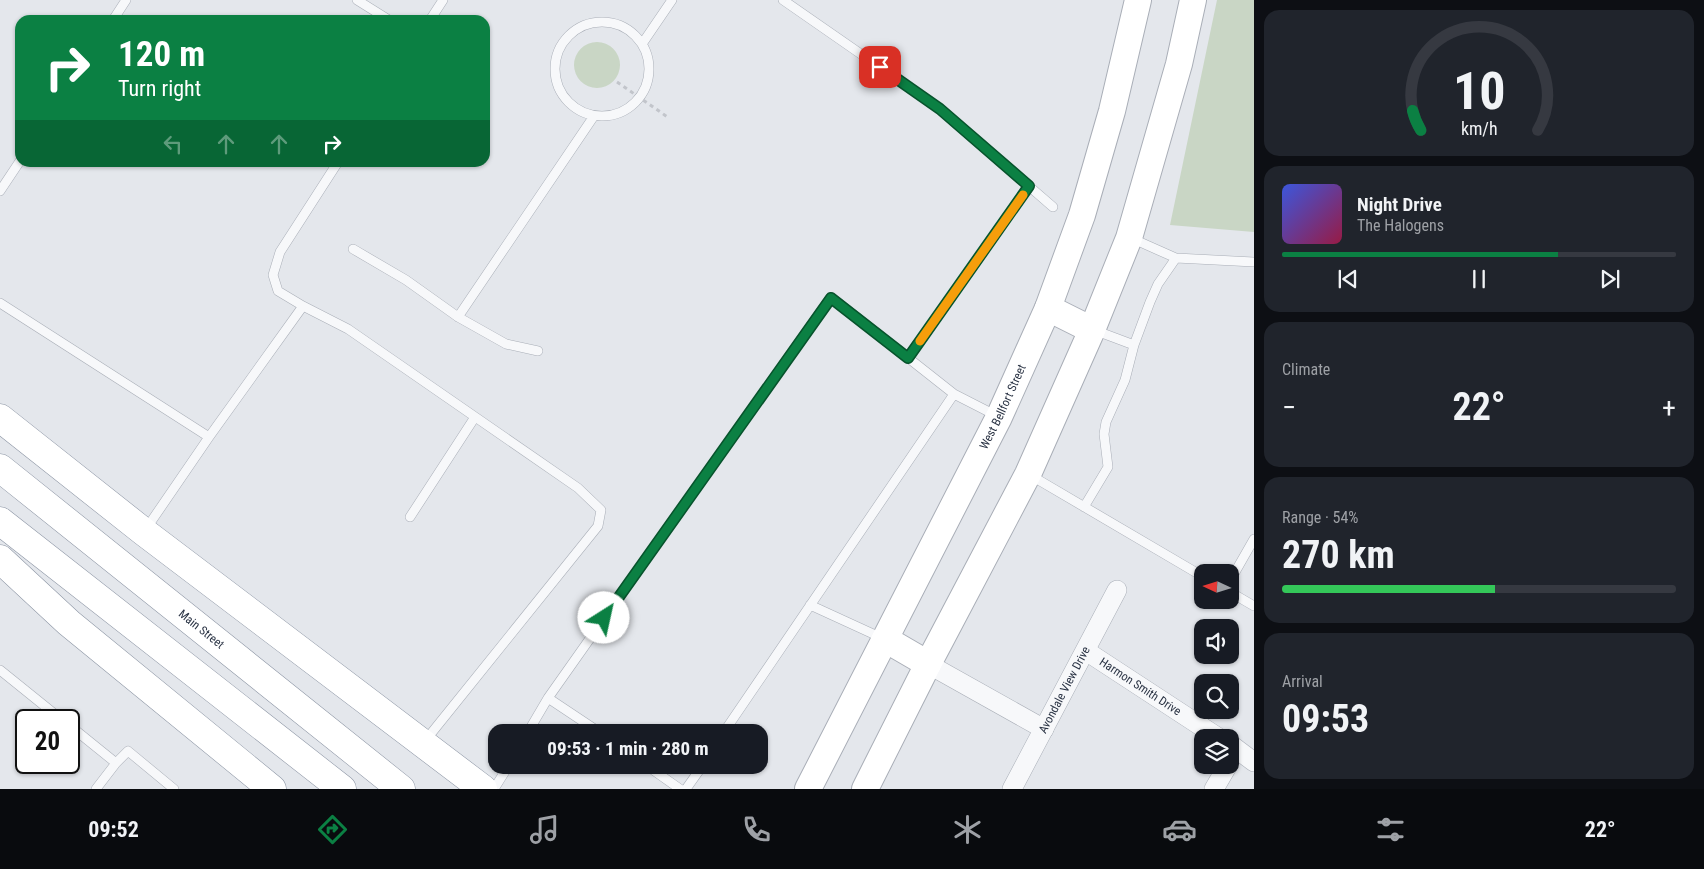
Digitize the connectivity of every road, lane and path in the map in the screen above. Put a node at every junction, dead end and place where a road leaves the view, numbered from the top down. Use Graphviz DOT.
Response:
graph roads {
  1 [pos="126,0"];
  2 [pos="357,0"];
  3 [pos="443,0"];
  4 [pos="672,0"];
  5 [pos="783,0"];
  6 [pos="1138,0"];
  7 [pos="1193,0"];
  8 [pos="116,15"];
  9 [pos="381,15"];
  10 [pos="433,15"];
  11 [pos="642,44"];
  12 [pos="616,82"];
  13 [pos="639,97"];
  14 [pos="594,116"];
  15 [pos="669,118"];
  16 [pos="16,167"];
  17 [pos="335,167"];
  18 [pos="1029,186"];
  19 [pos="0,191"];
  20 [pos="1053,207"];
  21 [pos="1129,238"];
  22 [pos="353,249"];
  23 [pos="1176,258"];
  24 [pos="1254,262"];
  25 [pos="0,303"];
  26 [pos="303,306"];
  27 [pos="1048,308"];
  28 [pos="458,317"];
  29 [pos="1092,330"];
  30 [pos="1134,345"];
  31 [pos="538,351"];
  32 [pos="908,358"];
  33 [pos="954,394"];
  34 [pos="475,417"];
  35 [pos="999,417"];
  36 [pos="0,418"];
  37 [pos="209,437"];
  38 [pos="0,468"];
  39 [pos="1028,474"];
  40 [pos="1084,507"];
  41 [pos="410,517"];
  42 [pos="0,521"];
  43 [pos="144,532"];
  44 [pos="1254,539"];
  45 [pos="0,559"];
  46 [pos="1239,565"];
  47 [pos="1194,571"];
  48 [pos="1117,590"];
  49 [pos="1239,597"];
  50 [pos="810,605"];
  51 [pos="1254,606"];
  52 [pos="885,639"];
  53 [pos="1086,651"];
  54 [pos="928,664"];
  55 [pos="0,670"];
  56 [pos="548,698"];
  57 [pos="48,709"];
  58 [pos="533,724"];
  59 [pos="587,724"];
  60 [pos="729,724"];
  61 [pos="1044,729"];
  62 [pos="1206,729"];
  63 [pos="80,734"];
  64 [pos="423,743"];
  65 [pos="1239,757"];
  66 [pos="1254,762"];
  67 [pos="116,763"];
  68 [pos="503,774"];
  69 [pos="659,774"];
  70 [pos="696,774"];
  71 [pos="1222,774"];
  72 [pos="96,789"];
  73 [pos="174,789"];
  74 [pos="272,789"];
  75 [pos="342,789"];
  76 [pos="401,789"];
  77 [pos="483,789"];
  78 [pos="494,789"];
  79 [pos="680,789"];
  80 [pos="686,789"];
  81 [pos="808,789"];
  82 [pos="865,789"];
  83 [pos="1012,789"];
  84 [pos="1214,789"];
  1 -- 8 [label="lane"];
  2 -- 9 [label="lane"];
  3 -- 10 [label="lane"];
  4 -- 11 [label="lane"];
  5 -- 18 [label="lane"];
  6 -- 27 [label="main road, West Bellfort Street"];
  7 -- 21 [label="main road"];
  11 -- 13 [label="lane"];
  11 -- 14 [label="lane"];
  12 -- 13 [label="path"];
  13 -- 14 [label="lane"];
  13 -- 15 [label="path"];
  14 -- 28 [label="lane"];
  16 -- 19 [label="lane"];
  17 -- 26 [label="lane"];
  18 -- 20 [label="lane"];
  18 -- 32 [label="lane"];
  21 -- 23 [label="lane"];
  21 -- 29 [label="main road"];
  22 -- 28 [label="lane"];
  23 -- 24 [label="lane"];
  23 -- 30 [label="lane"];
  25 -- 37 [label="lane"];
  26 -- 34 [label="lane"];
  26 -- 37 [label="lane"];
  27 -- 29 [label="main road"];
  27 -- 35 [label="main road, West Bellfort Street"];
  28 -- 31 [label="lane"];
  29 -- 30 [label="lane"];
  29 -- 39 [label="main road"];
  30 -- 40 [label="lane"];
  32 -- 33 [label="lane"];
  32 -- 56 [label="lane"];
  33 -- 35 [label="lane"];
  33 -- 50 [label="lane"];
  34 -- 41 [label="lane"];
  34 -- 64 [label="lane"];
  35 -- 52 [label="main road, West Bellfort Street"];
  36 -- 43 [label="highway"];
  37 -- 43 [label="lane"];
  38 -- 76 [label="highway, Main Street"];
  39 -- 40 [label="lane"];
  39 -- 54 [label="main road"];
  40 -- 47 [label="lane"];
  42 -- 75 [label="highway"];
  43 -- 64 [label="highway"];
  44 -- 46 [label="lane"];
  45 -- 74 [label="highway"];
  48 -- 53 [label="street, Avondale View Drive"];
  49 -- 51 [label="lane"];
  50 -- 52 [label="lane"];
  50 -- 60 [label="lane"];
  52 -- 54 [label="main road"];
  52 -- 81 [label="main road, West Bellfort Street"];
  53 -- 61 [label="street, Avondale View Drive"];
  53 -- 62 [label="street, Harmon Smith Drive"];
  54 -- 61 [label="street"];
  54 -- 82 [label="main road"];
  55 -- 57 [label="lane"];
  56 -- 58 [label="lane"];
  56 -- 59 [label="lane"];
  61 -- 83 [label="street, Avondale View Drive"];
  63 -- 67 [label="lane"];
  64 -- 77 [label="highway"];
  65 -- 66 [label="street"];
  67 -- 72 [label="lane"];
  67 -- 73 [label="lane"];
  68 -- 78 [label="lane"];
  69 -- 79 [label="lane"];
  70 -- 80 [label="lane"];
  71 -- 84 [label="street"];
}
